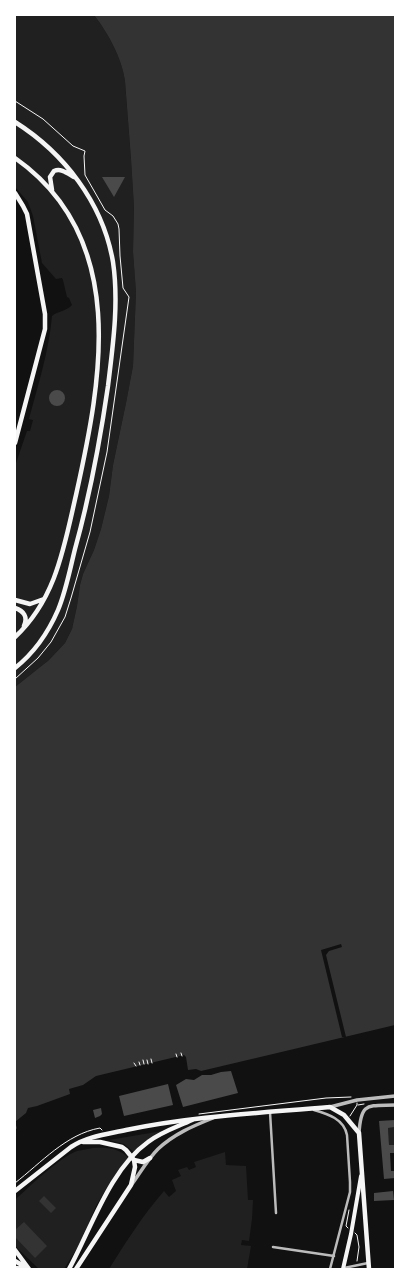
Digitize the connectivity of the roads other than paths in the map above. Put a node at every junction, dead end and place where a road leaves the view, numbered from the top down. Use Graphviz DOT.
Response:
graph roads {
  1 [pos="15,122"];
  2 [pos="15,158"];
  3 [pos="77,179"];
  4 [pos="53,192"];
  5 [pos="15,193"];
  6 [pos="15,443"];
  7 [pos="45,598"];
  8 [pos="15,600"];
  9 [pos="15,608"];
  10 [pos="24,628"];
  11 [pos="15,637"];
  12 [pos="15,668"];
  13 [pos="395,1096"];
  14 [pos="395,1105"];
  15 [pos="330,1106"];
  16 [pos="308,1108"];
  17 [pos="270,1112"];
  18 [pos="216,1117"];
  19 [pos="198,1118"];
  20 [pos="359,1133"];
  21 [pos="81,1142"];
  22 [pos="150,1158"];
  23 [pos="134,1159"];
  24 [pos="361,1176"];
  25 [pos="131,1185"];
  26 [pos="16,1191"];
  27 [pos="276,1213"];
  28 [pos="274,1247"];
  29 [pos="15,1250"];
  30 [pos="334,1256"];
  31 [pos="15,1261"];
  32 [pos="368,1263"];
  33 [pos="15,1268"];
  34 [pos="344,1268"];
  35 [pos="25,1269"];
  36 [pos="29,1269"];
  37 [pos="69,1269"];
  38 [pos="76,1269"];
  39 [pos="330,1269"];
  40 [pos="368,1269"];
  1 -- 3 [label="main road"];
  2 -- 4 [label="main road"];
  3 -- 4 [label="main road"];
  3 -- 12 [label="main road"];
  4 -- 7 [label="main road"];
  5 -- 6 [label="main road"];
  7 -- 8 [label="main road"];
  7 -- 10 [label="main road"];
  9 -- 10 [label="main road"];
  10 -- 11 [label="main road"];
  13 -- 15 [label="street"];
  14 -- 20 [label="street"];
  15 -- 16 [label="main road"];
  15 -- 20 [label="main road"];
  16 -- 17 [label="main road"];
  16 -- 30 [label="street"];
  17 -- 18 [label="main road"];
  17 -- 27 [label="street"];
  18 -- 19 [label="main road"];
  18 -- 22 [label="street"];
  19 -- 21 [label="main road"];
  19 -- 37 [label="main road"];
  20 -- 24 [label="main road"];
  21 -- 23 [label="main road"];
  21 -- 26 [label="main road"];
  22 -- 23 [label="main road"];
  22 -- 25 [label="street"];
  23 -- 25 [label="main road"];
  24 -- 32 [label="main road"];
  24 -- 34 [label="main road"];
  25 -- 38 [label="main road"];
  28 -- 30 [label="street"];
  29 -- 36 [label="main road"];
  30 -- 39 [label="street"];
  31 -- 36 [label="main road"];
  32 -- 34 [label="street"];
  32 -- 40 [label="main road"];
  33 -- 35 [label="main road"];
}
